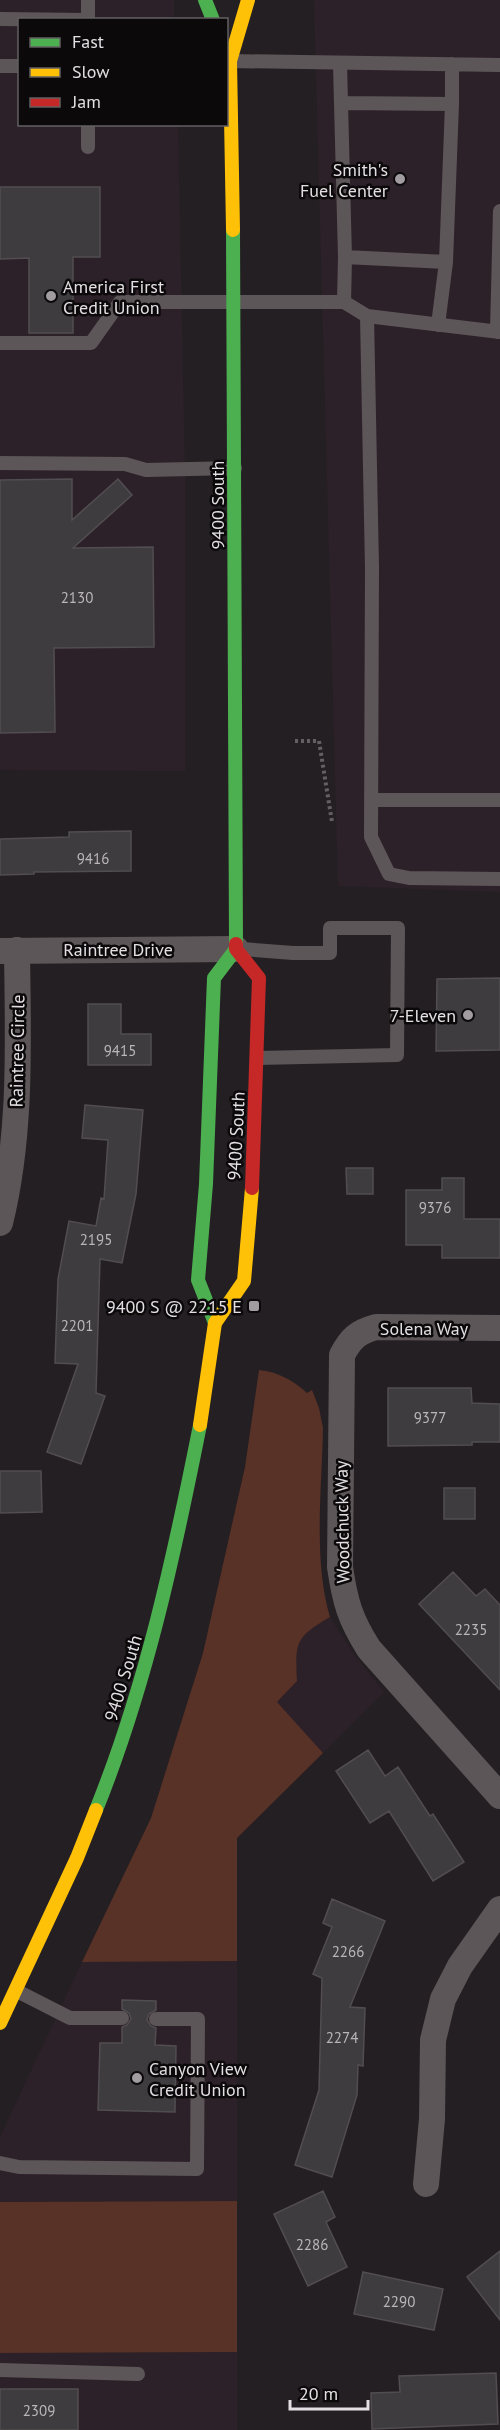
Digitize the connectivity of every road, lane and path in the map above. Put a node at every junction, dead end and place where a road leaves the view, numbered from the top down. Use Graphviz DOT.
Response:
graph roads {
  1 [pos="88,0"];
  2 [pos="205,0"];
  3 [pos="248,0"];
  4 [pos="88,18"];
  5 [pos="212,18"];
  6 [pos="0,19"];
  7 [pos="18,19"];
  8 [pos="228,56"];
  9 [pos="228,59"];
  10 [pos="340,63"];
  11 [pos="452,64"];
  12 [pos="500,65"];
  13 [pos="0,66"];
  14 [pos="18,66"];
  15 [pos="228,90"];
  16 [pos="341,103"];
  17 [pos="452,104"];
  18 [pos="88,126"];
  19 [pos="88,147"];
  20 [pos="500,211"];
  21 [pos="345,257"];
  22 [pos="446,262"];
  23 [pos="344,302"];
  24 [pos="235,303"];
  25 [pos="367,316"];
  26 [pos="438,325"];
  27 [pos="499,332"];
  28 [pos="0,343"];
  29 [pos="0,463"];
  30 [pos="235,468"];
  31 [pos="294,741"];
  32 [pos="371,800"];
  33 [pos="500,800"];
  34 [pos="332,822"];
  35 [pos="500,879"];
  36 [pos="236,949"];
  37 [pos="9,950"];
  38 [pos="257,1058"];
  39 [pos="0,1223"];
  40 [pos="214,1323"];
  41 [pos="500,1328"];
  42 [pos="351,1339"];
  43 [pos="500,1796"];
  44 [pos="500,1909"];
  45 [pos="17,1991"];
  46 [pos="122,2018"];
  47 [pos="156,2019"];
  48 [pos="0,2023"];
  49 [pos="0,2163"];
  50 [pos="426,2184"];
  51 [pos="0,2370"];
  52 [pos="138,2374"];
  1 -- 4 [label="lane"];
  2 -- 5 [label="main road"];
  3 -- 8 [label="main road, 9400 South"];
  6 -- 7 [label="lane"];
  9 -- 10 [label="lane"];
  10 -- 11 [label="lane"];
  10 -- 16 [label="lane"];
  11 -- 12 [label="lane"];
  11 -- 17 [label="lane"];
  13 -- 14 [label="lane"];
  15 -- 24 [label="main road, 9400 South"];
  16 -- 17 [label="lane"];
  16 -- 21 [label="lane"];
  17 -- 22 [label="lane"];
  18 -- 19 [label="lane"];
  20 -- 27 [label="lane"];
  21 -- 22 [label="lane"];
  21 -- 23 [label="lane"];
  22 -- 26 [label="lane"];
  23 -- 24 [label="lane"];
  23 -- 25 [label="lane"];
  24 -- 28 [label="lane"];
  24 -- 30 [label="main road, 9400 South"];
  25 -- 26 [label="lane"];
  25 -- 32 [label="lane"];
  26 -- 27 [label="lane"];
  29 -- 30 [label="lane"];
  30 -- 36 [label="main road, 9400 South"];
  31 -- 34 [label="path"];
  32 -- 33 [label="lane"];
  32 -- 35 [label="lane"];
  36 -- 37 [label="street, Raintree Drive"];
  36 -- 38 [label="main road, 9400 South"];
  36 -- 38 [label="lane"];
  36 -- 40 [label="main road, 9400 South"];
  37 -- 39 [label="street, Raintree Circle"];
  38 -- 40 [label="main road, 9400 South"];
  40 -- 45 [label="main road, 9400 South"];
  41 -- 42 [label="street, Solena Way"];
  42 -- 43 [label="street, Woodchuck Way"];
  44 -- 50 [label="street"];
  45 -- 46 [label="lane"];
  45 -- 48 [label="main road, 9400 South"];
  47 -- 49 [label="lane"];
  51 -- 52 [label="lane"];
}
